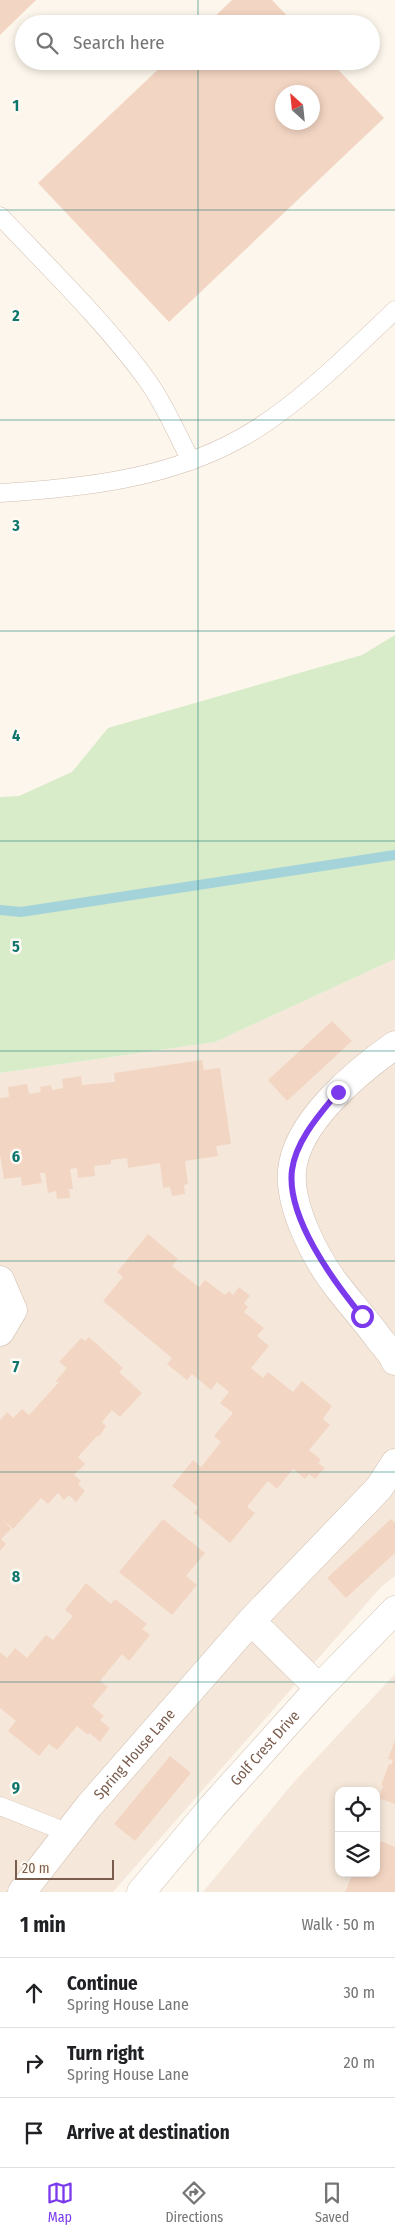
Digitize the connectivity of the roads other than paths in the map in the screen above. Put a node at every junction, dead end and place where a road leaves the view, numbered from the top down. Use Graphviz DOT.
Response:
graph roads {
  1 [pos="0,216"];
  2 [pos="395,310"];
  3 [pos="191,461"];
  4 [pos="0,493"];
  5 [pos="395,1045"];
  6 [pos="0,1280"];
  7 [pos="0,1332"];
  8 [pos="395,1361"];
  9 [pos="395,1463"];
  10 [pos="395,1610"];
  11 [pos="251,1621"];
  12 [pos="319,1688"];
  13 [pos="0,1806"];
  14 [pos="69,1833"];
  15 [pos="22,1892"];
  16 [pos="141,1892"];
  1 -- 3 [label="lane"];
  2 -- 3 [label="lane"];
  3 -- 4 [label="lane"];
  5 -- 8 [label="street"];
  6 -- 7 [label="street"];
  9 -- 11 [label="street, Spring House Lane"];
  10 -- 12 [label="street, Golf Crest Drive"];
  11 -- 12 [label="street"];
  11 -- 14 [label="street, Spring House Lane"];
  12 -- 16 [label="street, Golf Crest Drive"];
  13 -- 14 [label="lane"];
  14 -- 15 [label="street, Spring House Lane"];
}
